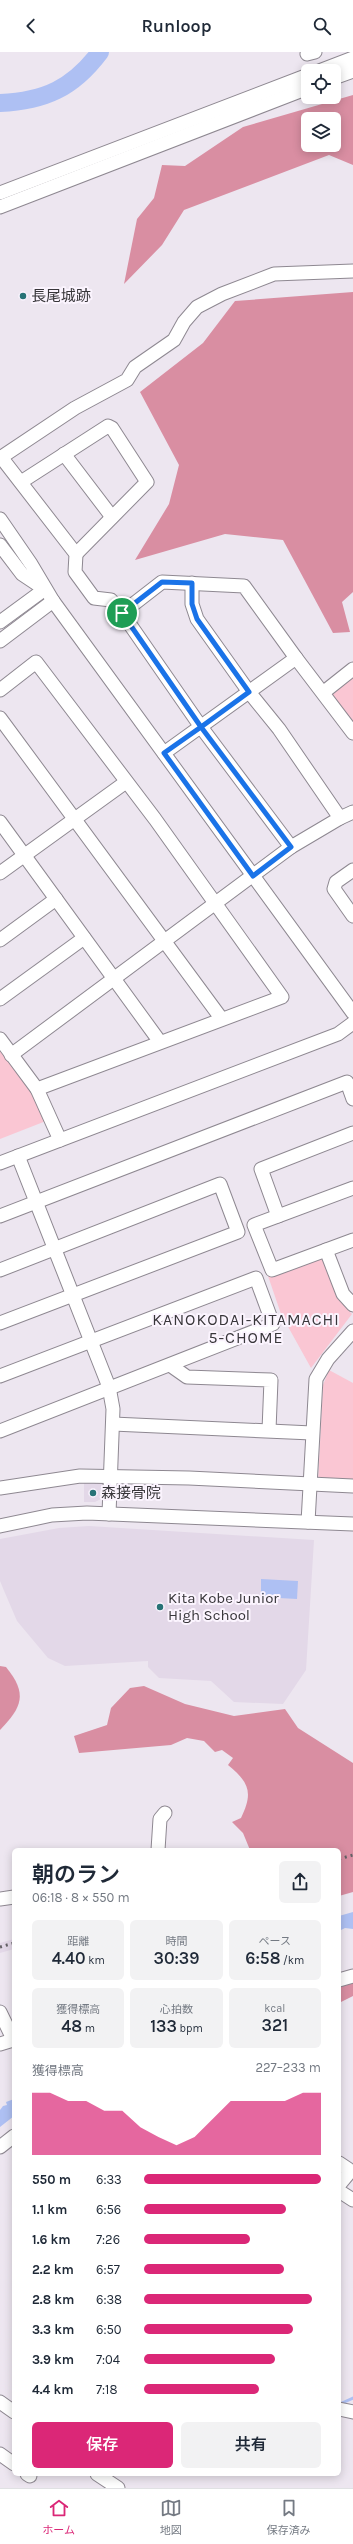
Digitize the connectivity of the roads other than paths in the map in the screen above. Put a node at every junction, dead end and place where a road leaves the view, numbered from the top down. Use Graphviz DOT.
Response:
graph roads {
  1 [pos="353,58"];
  2 [pos="337,64"];
  3 [pos="353,71"];
  4 [pos="341,75"];
  5 [pos="301,78"];
  6 [pos="301,91"];
  7 [pos="0,193"];
  8 [pos="0,207"];
  9 [pos="353,271"];
  10 [pos="64,454"];
  11 [pos="1,457"];
  12 [pos="21,482"];
  13 [pos="112,517"];
  14 [pos="0,519"];
  15 [pos="0,545"];
  16 [pos="76,554"];
  17 [pos="192,583"];
  18 [pos="45,589"];
  19 [pos="53,601"];
  20 [pos="122,613"];
  21 [pos="0,622"];
  22 [pos="0,641"];
  23 [pos="296,658"];
  24 [pos="353,668"];
  25 [pos="0,690"];
  26 [pos="249,692"];
  27 [pos="324,692"];
  28 [pos="0,718"];
  29 [pos="201,727"];
  30 [pos="353,732"];
  31 [pos="164,753"];
  32 [pos="126,782"];
  33 [pos="353,812"];
  34 [pos="75,818"];
  35 [pos="340,818"];
  36 [pos="0,822"];
  37 [pos="291,847"];
  38 [pos="24,855"];
  39 [pos="353,870"];
  40 [pos="0,873"];
  41 [pos="253,876"];
  42 [pos="56,899"];
  43 [pos="214,904"];
  44 [pos="353,916"];
  45 [pos="84,938"];
  46 [pos="0,940"];
  47 [pos="165,941"];
  48 [pos="114,979"];
  49 [pos="0,999"];
  50 [pos="353,1013"];
  51 [pos="222,1018"];
  52 [pos="353,1023"];
  53 [pos="0,1040"];
  54 [pos="160,1042"];
  55 [pos="11,1055"];
  56 [pos="37,1089"];
  57 [pos="353,1099"];
  58 [pos="353,1133"];
  59 [pos="60,1140"];
  60 [pos="18,1156"];
  61 [pos="0,1163"];
  62 [pos="353,1188"];
  63 [pos="37,1201"];
  64 [pos="0,1216"];
  65 [pos="278,1216"];
  66 [pos="353,1240"];
  67 [pos="55,1248"];
  68 [pos="326,1250"];
  69 [pos="0,1270"];
  70 [pos="73,1294"];
  71 [pos="353,1305"];
  72 [pos="0,1323"];
  73 [pos="353,1330"];
  74 [pos="90,1340"];
  75 [pos="170,1365"];
  76 [pos="0,1376"];
  77 [pos="109,1387"];
  78 [pos="113,1424"];
  79 [pos="269,1430"];
  80 [pos="0,1431"];
  81 [pos="312,1433"];
  82 [pos="111,1477"];
  83 [pos="310,1484"];
  84 [pos="353,1486"];
  85 [pos="0,1488"];
  86 [pos="109,1514"];
  87 [pos="308,1522"];
  88 [pos="353,1524"];
  89 [pos="0,1526"];
  90 [pos="165,1813"];
  91 [pos="158,1848"];
  92 [pos="12,1897"];
  93 [pos="0,1899"];
  94 [pos="353,1976"];
  95 [pos="341,1979"];
  96 [pos="0,2012"];
  97 [pos="12,2037"];
  98 [pos="12,2041"];
  99 [pos="0,2044"];
  100 [pos="12,2138"];
  101 [pos="0,2147"];
  102 [pos="341,2164"];
  103 [pos="341,2183"];
  104 [pos="341,2192"];
  105 [pos="353,2200"];
  106 [pos="0,2402"];
  107 [pos="341,2409"];
  108 [pos="12,2411"];
  109 [pos="353,2412"];
  110 [pos="0,2454"];
  111 [pos="12,2463"];
  112 [pos="100,2476"];
  113 [pos="118,2488"];
  1 -- 2 [label="street"];
  3 -- 4 [label="street"];
  5 -- 7 [label="street"];
  6 -- 8 [label="street"];
  9 -- 11 [label="street"];
  10 -- 12 [label="street"];
  10 -- 13 [label="street"];
  10 -- 13 [label="street"];
  11 -- 12 [label="street"];
  12 -- 16 [label="street"];
  13 -- 16 [label="street"];
  14 -- 18 [label="street"];
  15 -- 18 [label="street"];
  16 -- 20 [label="street"];
  17 -- 20 [label="street"];
  17 -- 23 [label="street"];
  17 -- 26 [label="street"];
  18 -- 19 [label="street"];
  18 -- 21 [label="street"];
  19 -- 22 [label="street"];
  19 -- 31 [label="street"];
  20 -- 29 [label="street"];
  23 -- 26 [label="street"];
  23 -- 27 [label="street"];
  24 -- 27 [label="street"];
  25 -- 32 [label="street"];
  26 -- 29 [label="street"];
  26 -- 35 [label="street"];
  27 -- 30 [label="street"];
  28 -- 34 [label="street"];
  29 -- 31 [label="street"];
  29 -- 37 [label="street"];
  31 -- 41 [label="street"];
  32 -- 34 [label="street"];
  32 -- 43 [label="street"];
  33 -- 35 [label="street"];
  34 -- 38 [label="street"];
  34 -- 47 [label="street"];
  35 -- 37 [label="street"];
  36 -- 38 [label="street"];
  37 -- 41 [label="street"];
  38 -- 40 [label="street"];
  38 -- 42 [label="street"];
  39 -- 44 [label="street"];
  41 -- 43 [label="street"];
  41 -- 50 [label="street"];
  42 -- 45 [label="street"];
  42 -- 46 [label="street"];
  43 -- 47 [label="street"];
  43 -- 51 [label="street"];
  45 -- 48 [label="street"];
  45 -- 49 [label="street"];
  47 -- 48 [label="street"];
  47 -- 51 [label="street"];
  48 -- 54 [label="street"];
  48 -- 55 [label="street"];
  51 -- 54 [label="street"];
  52 -- 59 [label="street"];
  53 -- 55 [label="street"];
  54 -- 56 [label="street"];
  55 -- 56 [label="street"];
  56 -- 59 [label="street"];
  57 -- 63 [label="street"];
  58 -- 65 [label="street"];
  59 -- 60 [label="street"];
  60 -- 61 [label="street"];
  60 -- 63 [label="street"];
  62 -- 65 [label="street"];
  63 -- 64 [label="street"];
  63 -- 67 [label="street"];
  65 -- 68 [label="street"];
  66 -- 68 [label="street"];
  67 -- 69 [label="street"];
  67 -- 70 [label="street"];
  67 -- 70 [label="street"];
  68 -- 71 [label="street"];
  70 -- 72 [label="street"];
  70 -- 74 [label="street"];
  73 -- 81 [label="street"];
  74 -- 75 [label="street"];
  74 -- 76 [label="street"];
  74 -- 77 [label="street"];
  75 -- 77 [label="street"];
  75 -- 79 [label="street"];
  77 -- 78 [label="street"];
  77 -- 80 [label="street"];
  78 -- 79 [label="street"];
  78 -- 82 [label="street"];
  79 -- 81 [label="street"];
  81 -- 83 [label="street"];
  82 -- 83 [label="street"];
  82 -- 85 [label="street"];
  82 -- 86 [label="street"];
  83 -- 84 [label="street"];
  83 -- 87 [label="street"];
  86 -- 87 [label="street"];
  86 -- 89 [label="street"];
  87 -- 88 [label="street"];
  90 -- 91 [label="street"];
  92 -- 93 [label="street"];
  94 -- 95 [label="street"];
  96 -- 97 [label="street"];
  98 -- 99 [label="street"];
  100 -- 101 [label="street"];
  102 -- 103 [label="street"];
  104 -- 105 [label="street"];
  106 -- 108 [label="street"];
  107 -- 109 [label="street"];
  110 -- 111 [label="street"];
  112 -- 113 [label="street"];
}
